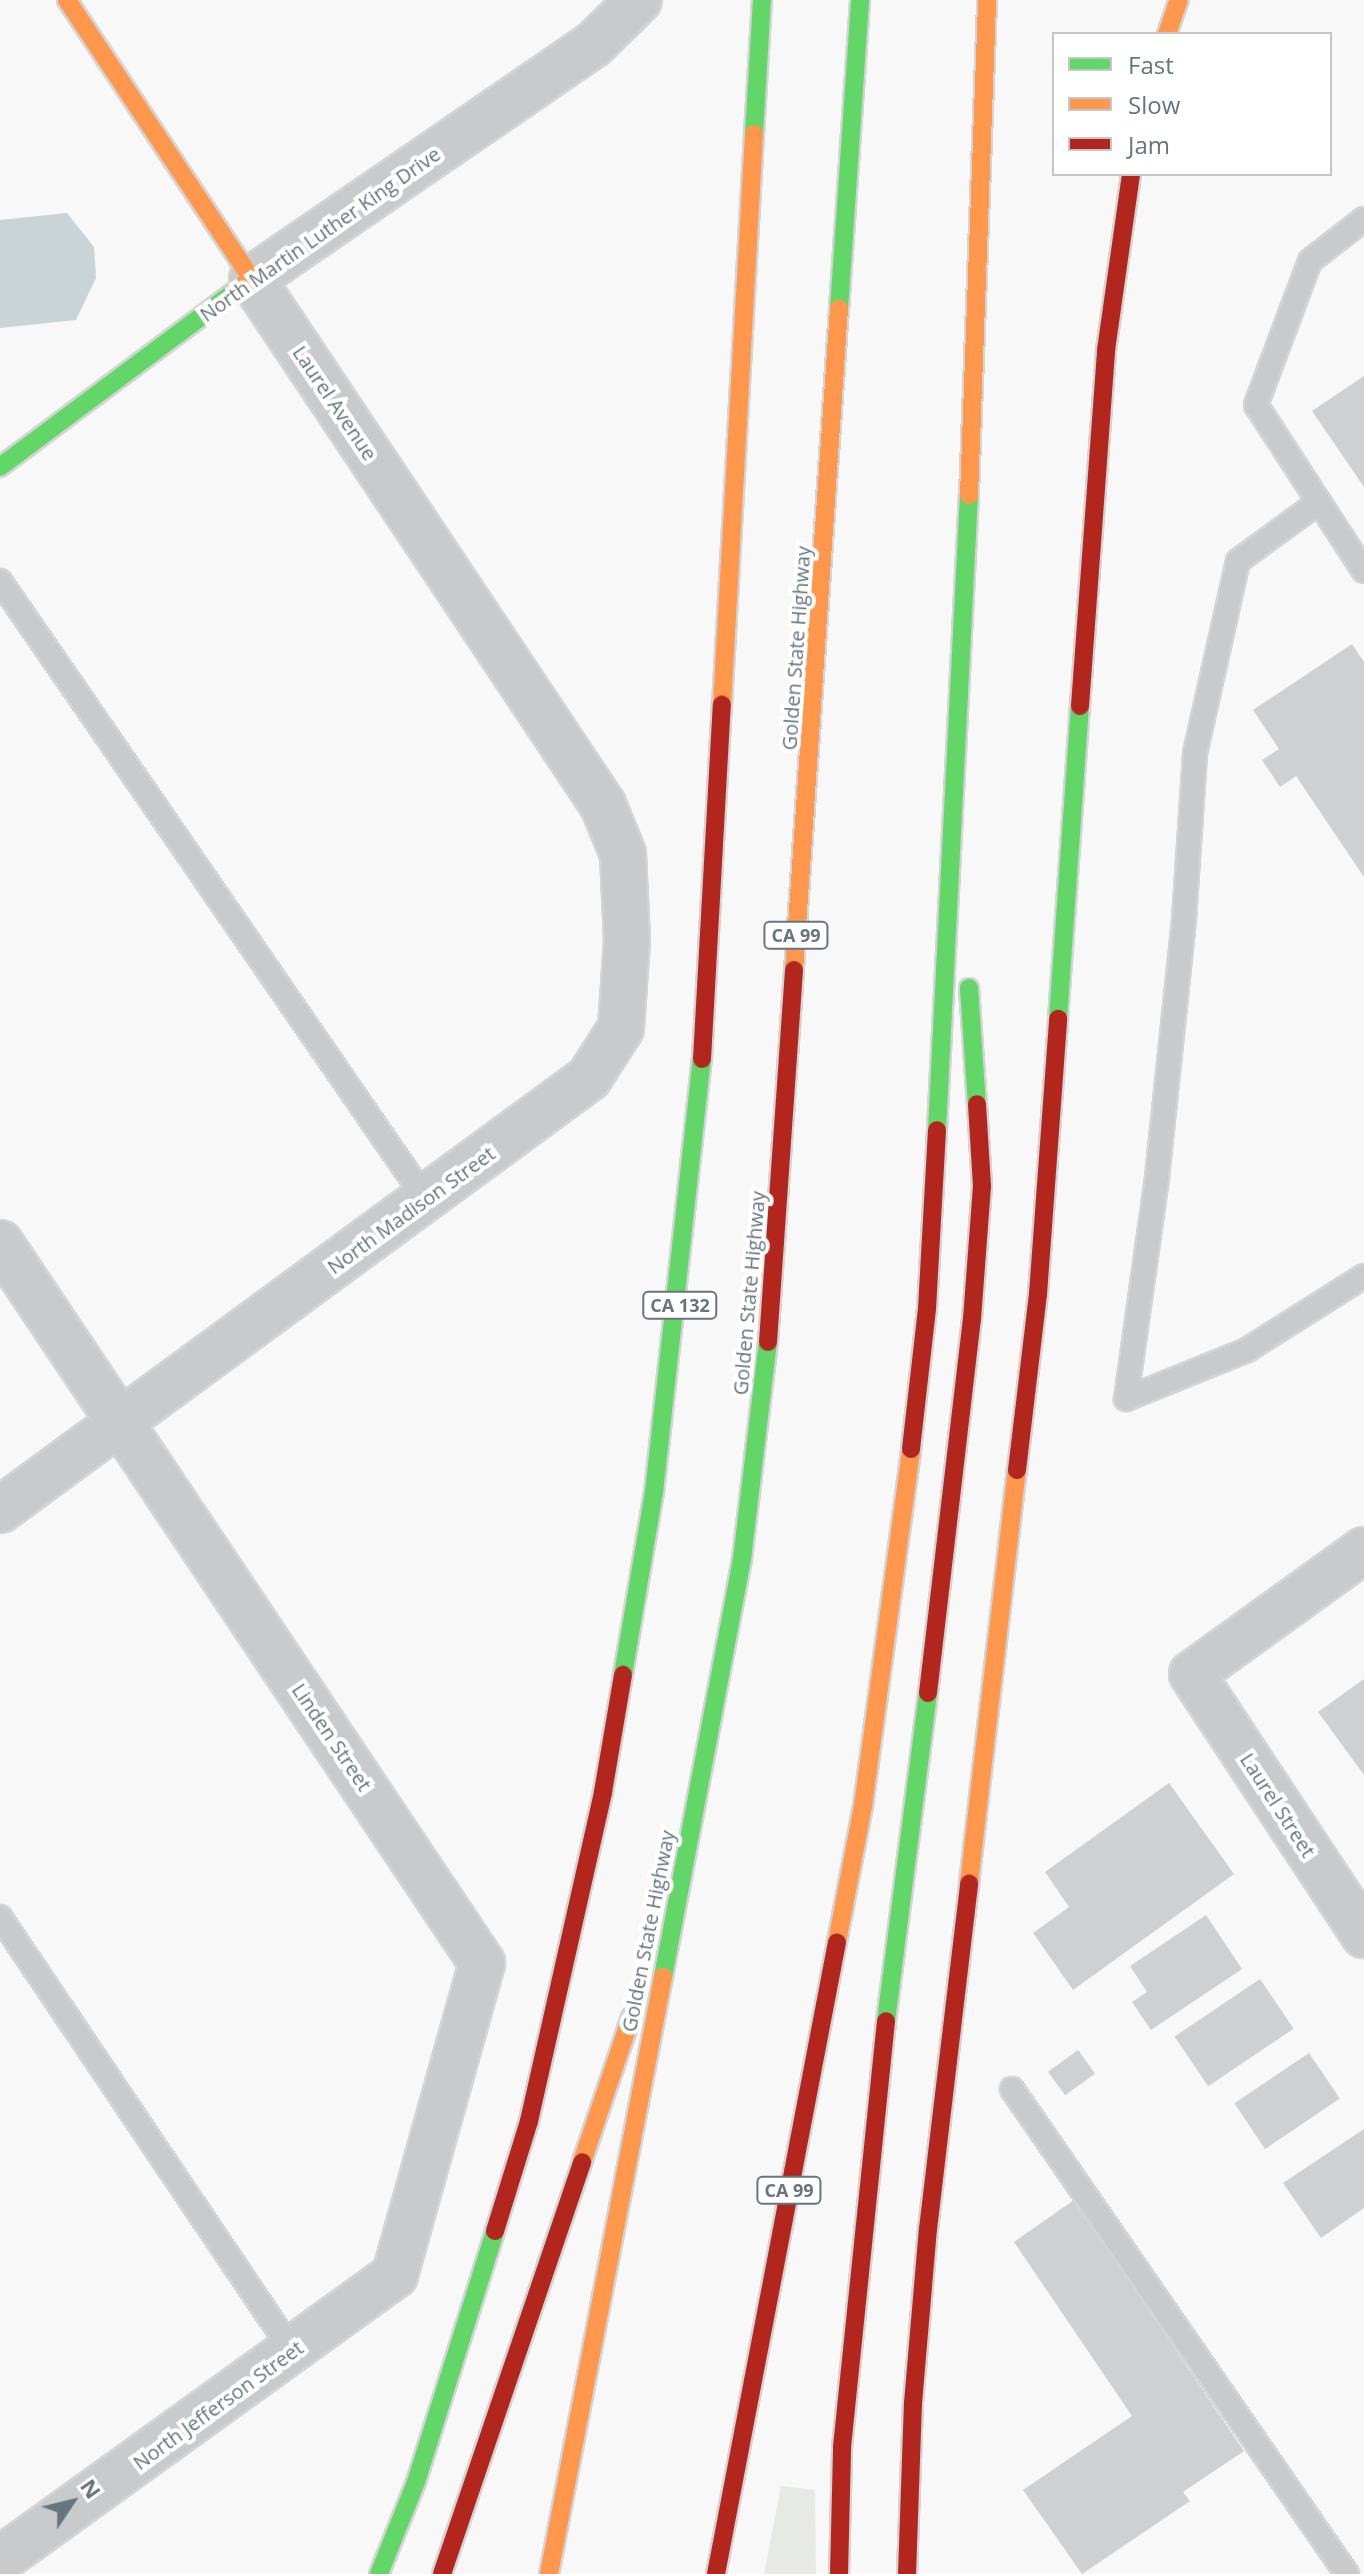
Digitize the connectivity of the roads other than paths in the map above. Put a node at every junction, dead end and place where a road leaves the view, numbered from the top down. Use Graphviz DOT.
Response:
graph roads {
  1 [pos="67,0"];
  2 [pos="639,0"];
  3 [pos="762,0"];
  4 [pos="860,0"];
  5 [pos="987,0"];
  6 [pos="1179,0"];
  7 [pos="1168,32"];
  8 [pos="1131,176"];
  9 [pos="1364,219"];
  10 [pos="252,279"];
  11 [pos="0,467"];
  12 [pos="1319,502"];
  13 [pos="1364,571"];
  14 [pos="0,581"];
  15 [pos="957,774"];
  16 [pos="603,805"];
  17 [pos="967,939"];
  18 [pos="968,969"];
  19 [pos="427,1201"];
  20 [pos="0,1243"];
  21 [pos="1364,1276"];
  22 [pos="120,1418"];
  23 [pos="0,1510"];
  24 [pos="1364,1550"];
  25 [pos="683,1863"];
  26 [pos="0,1917"];
  27 [pos="1364,1935"];
  28 [pos="1012,2089"];
  29 [pos="395,2275"];
  30 [pos="293,2352"];
  31 [pos="0,2560"];
  32 [pos="379,2574"];
  33 [pos="442,2574"];
  34 [pos="549,2574"];
  35 [pos="716,2574"];
  36 [pos="839,2574"];
  37 [pos="907,2574"];
  38 [pos="1347,2574"];
  1 -- 10 [label="main road, Laurel Avenue"];
  2 -- 10 [label="street, North Martin Luther King Drive"];
  3 -- 32 [label="main road, CA 132"];
  4 -- 25 [label="main road, Golden State Highway / CA 99"];
  5 -- 15 [label="main road, CA 99"];
  6 -- 7 [label="main road"];
  8 -- 37 [label="main road"];
  9 -- 12 [label="lane"];
  10 -- 11 [label="main road, North Martin Luther King Drive"];
  10 -- 16 [label="street, Laurel Avenue"];
  12 -- 13 [label="lane"];
  12 -- 21 [label="lane"];
  14 -- 19 [label="lane"];
  15 -- 17 [label="main road"];
  15 -- 35 [label="main road, CA 99"];
  16 -- 19 [label="street, North Madison Street"];
  18 -- 36 [label="main road"];
  19 -- 22 [label="street, North Madison Street"];
  20 -- 22 [label="street, Linden Street"];
  22 -- 23 [label="street, North Madison Street"];
  22 -- 29 [label="street, Linden Street"];
  24 -- 27 [label="street, Laurel Street"];
  25 -- 33 [label="main road"];
  25 -- 34 [label="main road, Golden State Highway / CA 99"];
  26 -- 30 [label="lane"];
  28 -- 38 [label="lane"];
  29 -- 30 [label="street, North Jefferson Street"];
  30 -- 31 [label="street, North Jefferson Street"];
}
